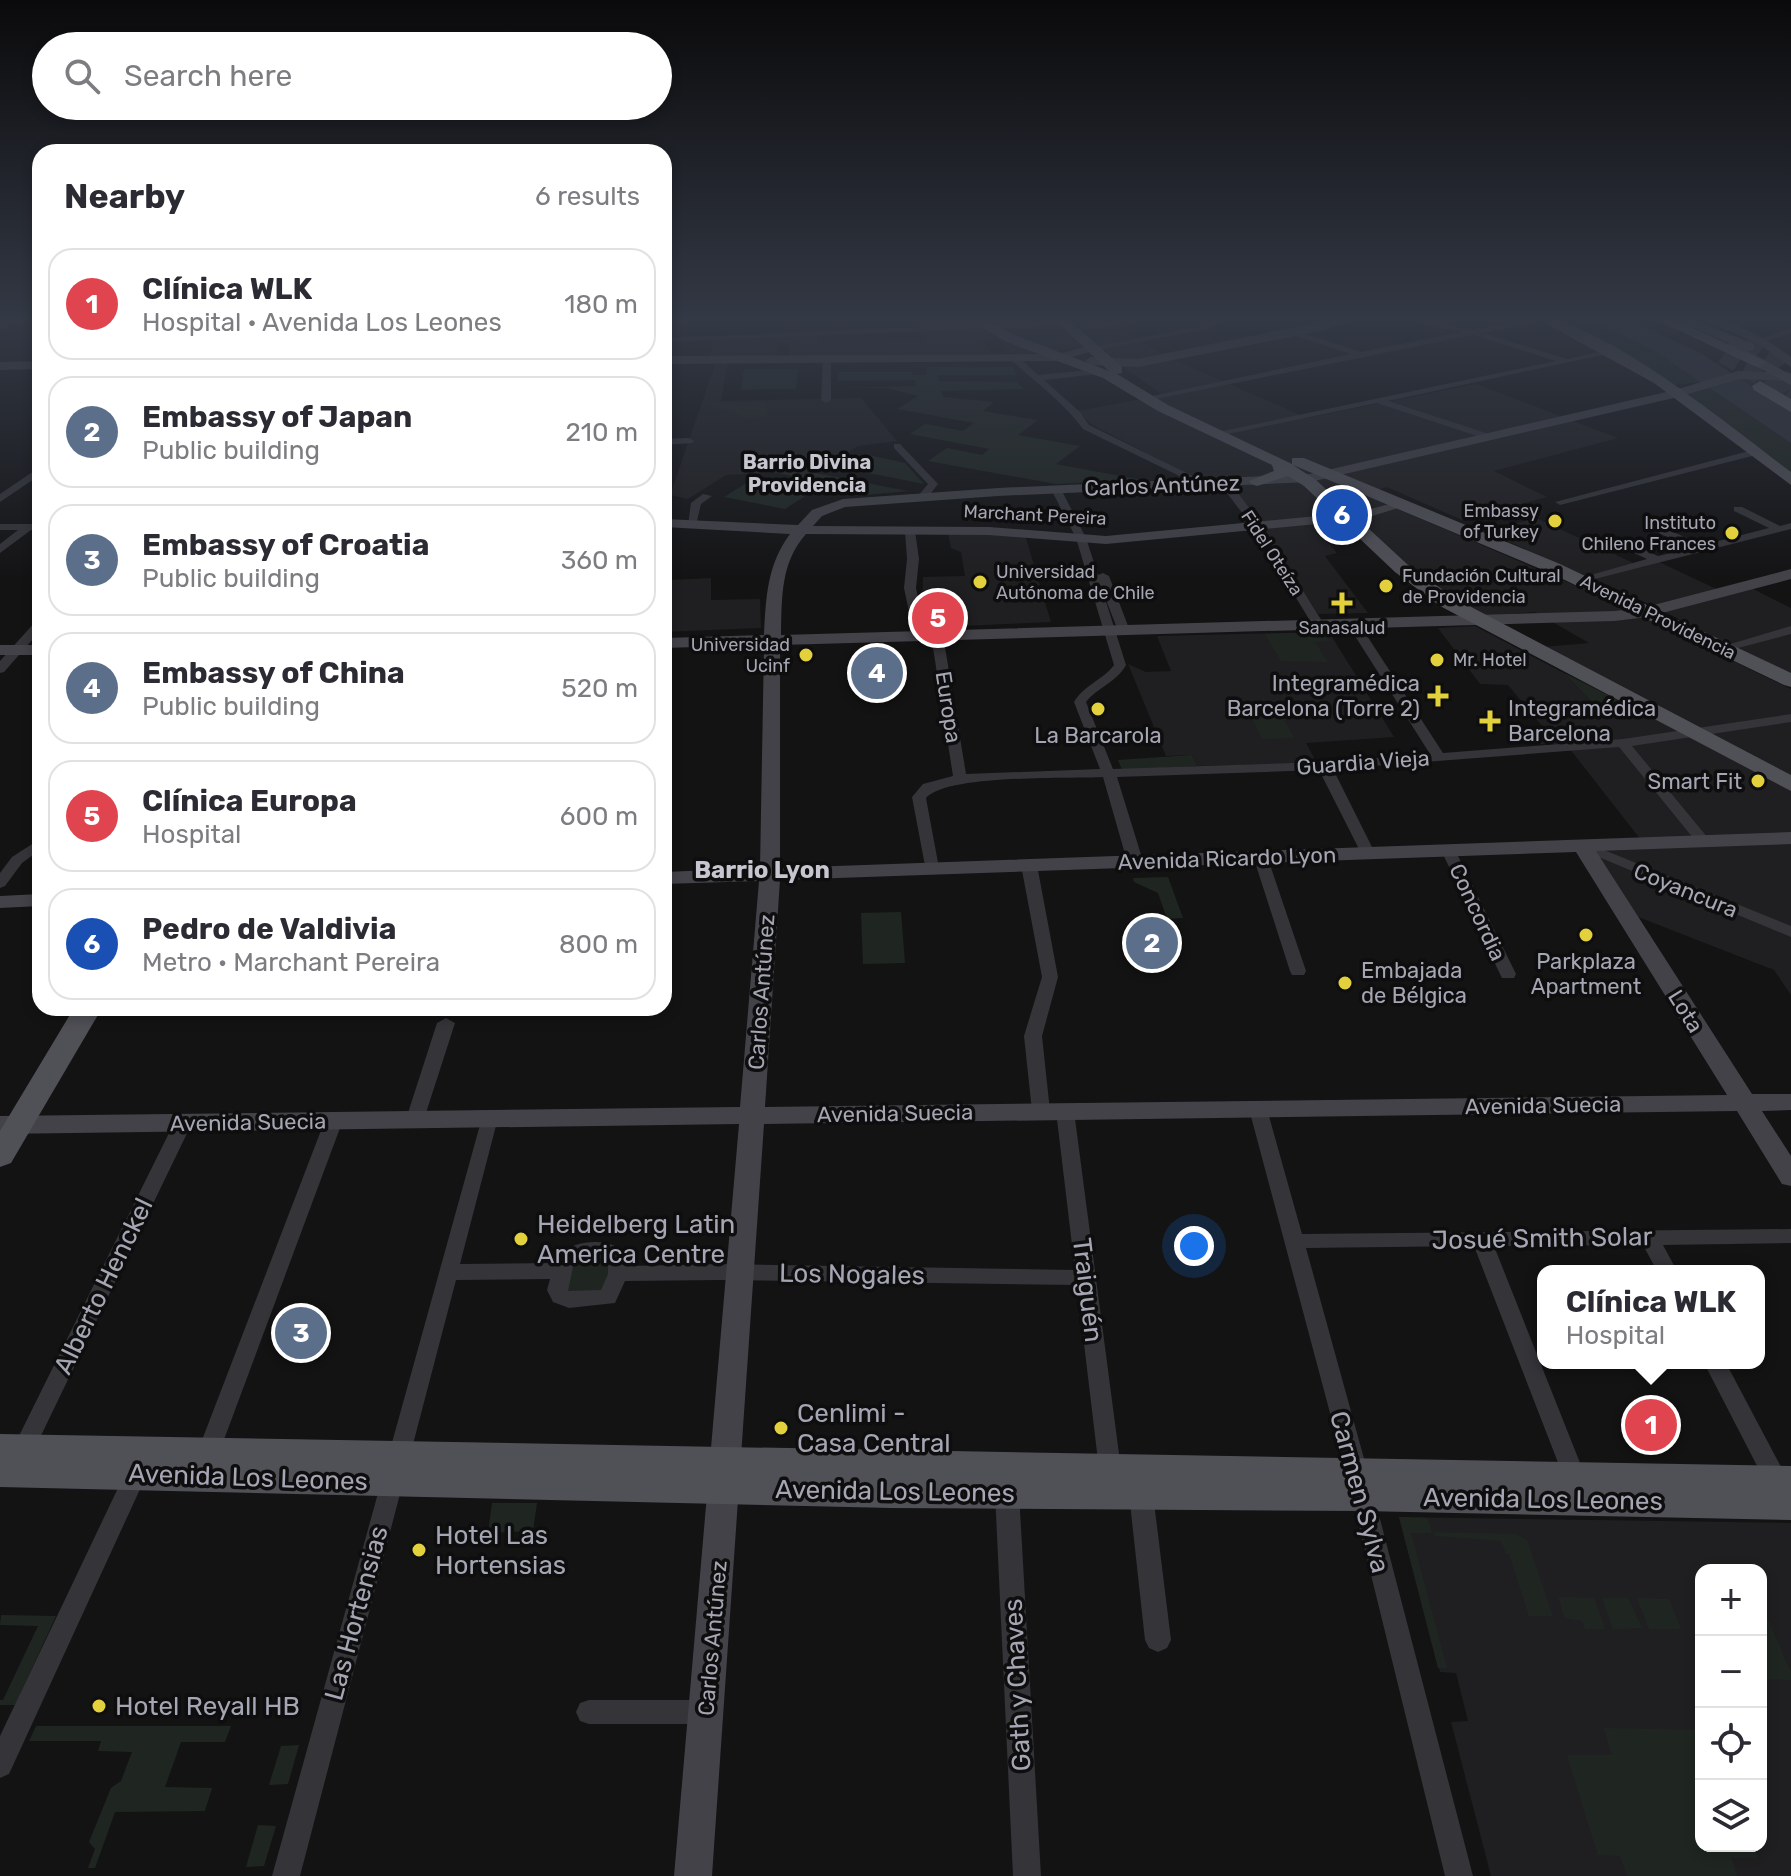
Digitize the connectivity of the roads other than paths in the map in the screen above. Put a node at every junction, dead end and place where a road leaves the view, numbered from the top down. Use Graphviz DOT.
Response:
graph roads {
  1 [pos="1066,405"];
  2 [pos="1158,405"];
  3 [pos="1174,405"];
  4 [pos="1362,405"];
  5 [pos="1382,405"];
  6 [pos="1628,405"];
  7 [pos="1692,405"];
  8 [pos="1228,431"];
  9 [pos="1464,435"];
  10 [pos="689,441"];
  11 [pos="672,442"];
  12 [pos="897,446"];
  13 [pos="1753,453"];
  14 [pos="1278,462"];
  15 [pos="1328,475"];
  16 [pos="32,476"];
  17 [pos="1305,479"];
  18 [pos="1791,480"];
  19 [pos="1257,481"];
  20 [pos="1224,482"];
  21 [pos="1202,483"];
  22 [pos="1060,489"];
  23 [pos="707,496"];
  24 [pos="923,496"];
  25 [pos="0,499"];
  26 [pos="1560,502"];
  27 [pos="1401,505"];
  28 [pos="1738,509"];
  29 [pos="1348,517"];
  30 [pos="672,523"];
  31 [pos="692,523"];
  32 [pos="1258,526"];
  33 [pos="0,527"];
  34 [pos="32,527"];
  35 [pos="1785,527"];
  36 [pos="32,528"];
  37 [pos="801,529"];
  38 [pos="1660,530"];
  39 [pos="910,531"];
  40 [pos="1085,539"];
  41 [pos="1619,542"];
  42 [pos="1701,548"];
  43 [pos="0,550"];
  44 [pos="1657,560"];
  45 [pos="1791,574"];
  46 [pos="1579,580"];
  47 [pos="1647,612"];
  48 [pos="1480,620"];
  49 [pos="1354,625"];
  50 [pos="1319,626"];
  51 [pos="32,630"];
  52 [pos="1791,630"];
  53 [pos="1117,631"];
  54 [pos="929,635"];
  55 [pos="772,639"];
  56 [pos="672,643"];
  57 [pos="1723,648"];
  58 [pos="8,650"];
  59 [pos="32,650"];
  60 [pos="0,669"];
  61 [pos="1791,681"];
  62 [pos="1791,718"];
  63 [pos="1698,732"];
  64 [pos="1623,743"];
  65 [pos="1439,757"];
  66 [pos="1324,766"];
  67 [pos="1109,775"];
  68 [pos="960,778"];
  69 [pos="1791,784"];
  70 [pos="1791,838"];
  71 [pos="1703,841"];
  72 [pos="1582,845"];
  73 [pos="32,849"];
  74 [pos="1448,850"];
  75 [pos="1368,853"];
  76 [pos="1260,856"];
  77 [pos="1135,861"];
  78 [pos="1029,865"];
  79 [pos="931,868"];
  80 [pos="770,874"];
  81 [pos="672,878"];
  82 [pos="0,883"];
  83 [pos="32,900"];
  84 [pos="0,902"];
  85 [pos="1791,932"];
  86 [pos="1298,971"];
  87 [pos="1508,974"];
  88 [pos="83,1016"];
  89 [pos="446,1023"];
  90 [pos="1791,1102"];
  91 [pos="1744,1103"];
  92 [pos="1258,1109"];
  93 [pos="1053,1111"];
  94 [pos="752,1115"];
  95 [pos="489,1118"];
  96 [pos="415,1119"];
  97 [pos="334,1120"];
  98 [pos="183,1123"];
  99 [pos="10,1125"];
  100 [pos="0,1156"];
  101 [pos="1791,1177"];
  102 [pos="1791,1236"];
  103 [pos="1649,1237"];
  104 [pos="1481,1239"];
  105 [pos="1293,1241"];
  106 [pos="1664,1265"];
  107 [pos="560,1271"];
  108 [pos="448,1272"];
  109 [pos="741,1273"];
  110 [pos="618,1274"];
  111 [pos="1086,1278"];
  112 [pos="1718,1369"];
  113 [pos="208,1453"];
  114 [pos="8,1457"];
  115 [pos="394,1469"];
  116 [pos="1110,1469"];
  117 [pos="136,1474"];
  118 [pos="726,1476"];
  119 [pos="1575,1478"];
  120 [pos="1359,1484"];
  121 [pos="1786,1489"];
  122 [pos="1007,1493"];
  123 [pos="1141,1494"];
  124 [pos="1158,1640"];
  125 [pos="589,1712"];
  126 [pos="706,1712"];
  127 [pos="9,1725"];
  128 [pos="0,1765"];
  129 [pos="286,1876"];
  130 [pos="693,1876"];
  131 [pos="1027,1876"];
  132 [pos="1459,1876"];
  1 -- 21 [label="street"];
  2 -- 14 [label="main road"];
  3 -- 8 [label="main road, Avenida Providencia"];
  4 -- 8 [label="street"];
  5 -- 9 [label="street"];
  6 -- 9 [label="street, Carlos Antúnez"];
  7 -- 13 [label="main road"];
  8 -- 15 [label="main road, Avenida Providencia"];
  9 -- 15 [label="street, Carlos Antúnez"];
  10 -- 11 [label="street"];
  12 -- 24 [label="street"];
  13 -- 18 [label="main road"];
  13 -- 26 [label="street"];
  14 -- 17 [label="main road"];
  14 -- 19 [label="main road"];
  15 -- 17 [label="street, Carlos Antúnez"];
  15 -- 27 [label="main road, Avenida Providencia"];
  16 -- 25 [label="street"];
  17 -- 19 [label="street, Carlos Antúnez"];
  17 -- 29 [label="main road"];
  19 -- 20 [label="street, Carlos Antúnez"];
  20 -- 21 [label="street, Carlos Antúnez"];
  20 -- 32 [label="street, Fidel Oteíza"];
  21 -- 22 [label="street, Carlos Antúnez"];
  22 -- 24 [label="street, Carlos Antúnez"];
  22 -- 40 [label="street"];
  23 -- 31 [label="street"];
  24 -- 37 [label="street, Carlos Antúnez"];
  27 -- 29 [label="street, Marchant Pereira"];
  27 -- 46 [label="main road, Avenida Providencia"];
  28 -- 35 [label="street"];
  29 -- 32 [label="street, Marchant Pereira"];
  29 -- 48 [label="main road"];
  30 -- 31 [label="street, Marchant Pereira"];
  31 -- 37 [label="street, Marchant Pereira"];
  32 -- 40 [label="street, Marchant Pereira"];
  32 -- 50 [label="street, Fidel Oteíza"];
  33 -- 34 [label="street"];
  35 -- 42 [label="street"];
  36 -- 43 [label="street"];
  37 -- 39 [label="street, Marchant Pereira"];
  37 -- 55 [label="street, Carlos Antúnez"];
  38 -- 42 [label="street"];
  39 -- 40 [label="street, Marchant Pereira"];
  39 -- 54 [label="street, Europa"];
  40 -- 53 [label="street"];
  41 -- 44 [label="street"];
  42 -- 44 [label="street"];
  44 -- 46 [label="street"];
  45 -- 47 [label="street"];
  46 -- 47 [label="main road, Avenida Providencia"];
  47 -- 48 [label="street"];
  47 -- 57 [label="main road, Avenida Providencia"];
  48 -- 49 [label="street"];
  48 -- 63 [label="main road"];
  49 -- 50 [label="street"];
  49 -- 65 [label="street"];
  50 -- 53 [label="street"];
  51 -- 58 [label="street"];
  52 -- 57 [label="street"];
  53 -- 54 [label="street"];
  53 -- 67 [label="street"];
  54 -- 55 [label="street"];
  54 -- 68 [label="street, Europa"];
  55 -- 56 [label="street"];
  55 -- 80 [label="street, Carlos Antúnez"];
  57 -- 61 [label="main road, Avenida Providencia"];
  58 -- 59 [label="street"];
  58 -- 60 [label="street"];
  62 -- 63 [label="street, Guardia Vieja"];
  63 -- 64 [label="street, Guardia Vieja"];
  63 -- 69 [label="main road"];
  64 -- 65 [label="street, Guardia Vieja"];
  64 -- 71 [label="street"];
  65 -- 66 [label="street, Guardia Vieja"];
  66 -- 67 [label="street, Guardia Vieja"];
  66 -- 75 [label="street"];
  67 -- 68 [label="street, Guardia Vieja"];
  67 -- 77 [label="street"];
  68 -- 79 [label="street, Guardia Vieja"];
  70 -- 71 [label="street, Avenida Ricardo Lyon"];
  71 -- 72 [label="street, Avenida Ricardo Lyon"];
  72 -- 74 [label="street, Avenida Ricardo Lyon"];
  72 -- 85 [label="street, Coyancura"];
  72 -- 91 [label="street, Lota"];
  73 -- 82 [label="street"];
  74 -- 75 [label="street, Avenida Ricardo Lyon"];
  74 -- 87 [label="street, Concordia"];
  75 -- 76 [label="street, Avenida Ricardo Lyon"];
  76 -- 77 [label="street, Avenida Ricardo Lyon"];
  76 -- 86 [label="street"];
  77 -- 78 [label="street, Avenida Ricardo Lyon"];
  78 -- 79 [label="street, Avenida Ricardo Lyon"];
  78 -- 93 [label="street, Traiguén"];
  79 -- 80 [label="street, Avenida Ricardo Lyon"];
  80 -- 81 [label="street, Avenida Ricardo Lyon"];
  80 -- 94 [label="street, Carlos Antúnez"];
  83 -- 84 [label="street"];
  88 -- 99 [label="main road"];
  89 -- 96 [label="street"];
  90 -- 91 [label="street, Avenida Suecia"];
  91 -- 92 [label="street, Avenida Suecia"];
  91 -- 101 [label="street, Lota"];
  92 -- 93 [label="street, Avenida Suecia"];
  92 -- 105 [label="street, Carmen Sylva"];
  93 -- 94 [label="street, Avenida Suecia"];
  93 -- 111 [label="street, Traiguén"];
  94 -- 95 [label="street, Avenida Suecia"];
  94 -- 109 [label="street, Carlos Antúnez"];
  95 -- 96 [label="street, Avenida Suecia"];
  95 -- 108 [label="street, Las Hortensias"];
  96 -- 97 [label="street, Avenida Suecia"];
  97 -- 98 [label="street, Avenida Suecia"];
  97 -- 113 [label="street"];
  98 -- 99 [label="street, Avenida Suecia"];
  98 -- 114 [label="street, Alberto Henckel"];
  99 -- 100 [label="main road"];
  102 -- 103 [label="street, Josué Smith Solar"];
  103 -- 104 [label="street, Josué Smith Solar"];
  103 -- 106 [label="street"];
  104 -- 105 [label="street, Josué Smith Solar"];
  104 -- 119 [label="street"];
  105 -- 120 [label="street, Carmen Sylva"];
  107 -- 108 [label="street"];
  107 -- 110 [label="street"];
  107 -- 110 [label="street"];
  108 -- 115 [label="street, Las Hortensias"];
  109 -- 110 [label="street, Los Nogales"];
  109 -- 111 [label="street, Los Nogales"];
  109 -- 118 [label="street, Carlos Antúnez"];
  111 -- 116 [label="street, Traiguén"];
  112 -- 121 [label="street"];
  113 -- 114 [label="main road, Avenida Los Leones"];
  113 -- 115 [label="main road, Avenida Los Leones"];
  114 -- 117 [label="main road, Avenida Los Leones"];
  115 -- 117 [label="main road, Avenida Los Leones"];
  115 -- 118 [label="main road, Avenida Los Leones"];
  115 -- 129 [label="street, Las Hortensias"];
  116 -- 118 [label="main road, Avenida Los Leones"];
  116 -- 120 [label="main road, Avenida Los Leones"];
  117 -- 127 [label="street"];
  118 -- 122 [label="main road, Avenida Los Leones"];
  118 -- 126 [label="street, Carlos Antúnez"];
  119 -- 120 [label="main road, Avenida Los Leones"];
  119 -- 121 [label="main road, Avenida Los Leones"];
  120 -- 121 [label="main road, Avenida Los Leones"];
  120 -- 123 [label="main road, Avenida Los Leones"];
  120 -- 132 [label="street, Carmen Sylva"];
  122 -- 123 [label="main road, Avenida Los Leones"];
  122 -- 131 [label="street, Gath y Chaves"];
  123 -- 124 [label="street"];
  125 -- 126 [label="street"];
  126 -- 130 [label="street, Carlos Antúnez"];
  127 -- 128 [label="street"];
}
